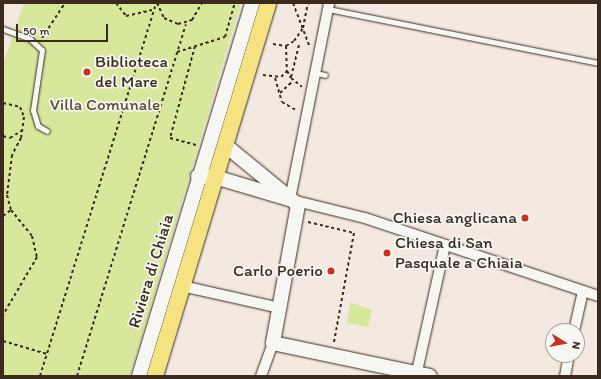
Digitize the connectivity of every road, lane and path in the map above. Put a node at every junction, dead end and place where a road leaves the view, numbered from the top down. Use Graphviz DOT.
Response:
graph roads {
  1 [pos="64,3"];
  2 [pos="116,3"];
  3 [pos="156,3"];
  4 [pos="202,3"];
  5 [pos="235,3"];
  6 [pos="252,3"];
  7 [pos="268,3"];
  8 [pos="293,3"];
  9 [pos="308,3"];
  10 [pos="328,6"];
  11 [pos="154,10"];
  12 [pos="186,24"];
  13 [pos="3,28"];
  14 [pos="304,28"];
  15 [pos="272,44"];
  16 [pos="36,45"];
  17 [pos="299,45"];
  18 [pos="196,46"];
  19 [pos="286,46"];
  20 [pos="310,50"];
  21 [pos="177,52"];
  22 [pos="598,63"];
  23 [pos="287,71"];
  24 [pos="263,75"];
  25 [pos="275,78"];
  26 [pos="292,79"];
  27 [pos="306,88"];
  28 [pos="280,94"];
  29 [pos="3,103"];
  30 [pos="301,112"];
  31 [pos="21,131"];
  32 [pos="47,131"];
  33 [pos="3,136"];
  34 [pos="190,143"];
  35 [pos="225,145"];
  36 [pos="198,176"];
  37 [pos="215,177"];
  38 [pos="291,199"];
  39 [pos="11,210"];
  40 [pos="3,216"];
  41 [pos="305,221"];
  42 [pos="356,226"];
  43 [pos="354,233"];
  44 [pos="445,245"];
  45 [pos="182,286"];
  46 [pos="583,291"];
  47 [pos="598,296"];
  48 [pos="280,308"];
  49 [pos="3,315"];
  50 [pos="576,323"];
  51 [pos="3,341"];
  52 [pos="334,342"];
  53 [pos="273,343"];
  54 [pos="47,354"];
  55 [pos="567,363"];
  56 [pos="416,374"];
  57 [pos="40,376"];
  58 [pos="77,376"];
  59 [pos="139,376"];
  60 [pos="155,376"];
  61 [pos="262,376"];
  62 [pos="430,376"];
  63 [pos="565,376"];
  1 -- 16 [label="path"];
  2 -- 11 [label="path"];
  3 -- 11 [label="path"];
  3 -- 12 [label="path"];
  4 -- 12 [label="path"];
  5 -- 18 [label="path"];
  6 -- 36 [label="street, Riviera di Chiaia"];
  7 -- 35 [label="main road, Riviera di Chiaia"];
  8 -- 14 [label="path"];
  9 -- 14 [label="path"];
  10 -- 22 [label="lane"];
  10 -- 38 [label="street"];
  11 -- 54 [label="path"];
  12 -- 21 [label="path"];
  13 -- 16 [label="lane"];
  14 -- 19 [label="path"];
  14 -- 20 [label="path"];
  15 -- 19 [label="path"];
  16 -- 32 [label="lane"];
  17 -- 26 [label="path"];
  18 -- 21 [label="path"];
  18 -- 34 [label="path"];
  19 -- 23 [label="path"];
  21 -- 58 [label="path"];
  23 -- 25 [label="path"];
  23 -- 26 [label="path"];
  24 -- 25 [label="path"];
  25 -- 28 [label="path"];
  26 -- 27 [label="path"];
  26 -- 28 [label="path"];
  28 -- 30 [label="path"];
  29 -- 31 [label="path"];
  31 -- 33 [label="path"];
  31 -- 39 [label="path"];
  35 -- 37 [label="main road, Riviera di Chiaia"];
  35 -- 38 [label="street"];
  36 -- 37 [label="street"];
  36 -- 59 [label="street, Riviera di Chiaia"];
  37 -- 38 [label="street"];
  37 -- 45 [label="main road, Riviera di Chiaia"];
  38 -- 44 [label="street"];
  38 -- 48 [label="street"];
  39 -- 40 [label="path"];
  39 -- 49 [label="path"];
  41 -- 43 [label="path"];
  42 -- 43 [label="path"];
  43 -- 52 [label="path"];
  44 -- 46 [label="street"];
  44 -- 56 [label="street"];
  45 -- 48 [label="street"];
  45 -- 60 [label="main road, Riviera di Chiaia"];
  46 -- 47 [label="street"];
  46 -- 50 [label="street"];
  48 -- 53 [label="street"];
  51 -- 54 [label="path"];
  53 -- 56 [label="street"];
  53 -- 61 [label="street"];
  54 -- 57 [label="path"];
  55 -- 63 [label="street"];
  56 -- 62 [label="street"];
}
